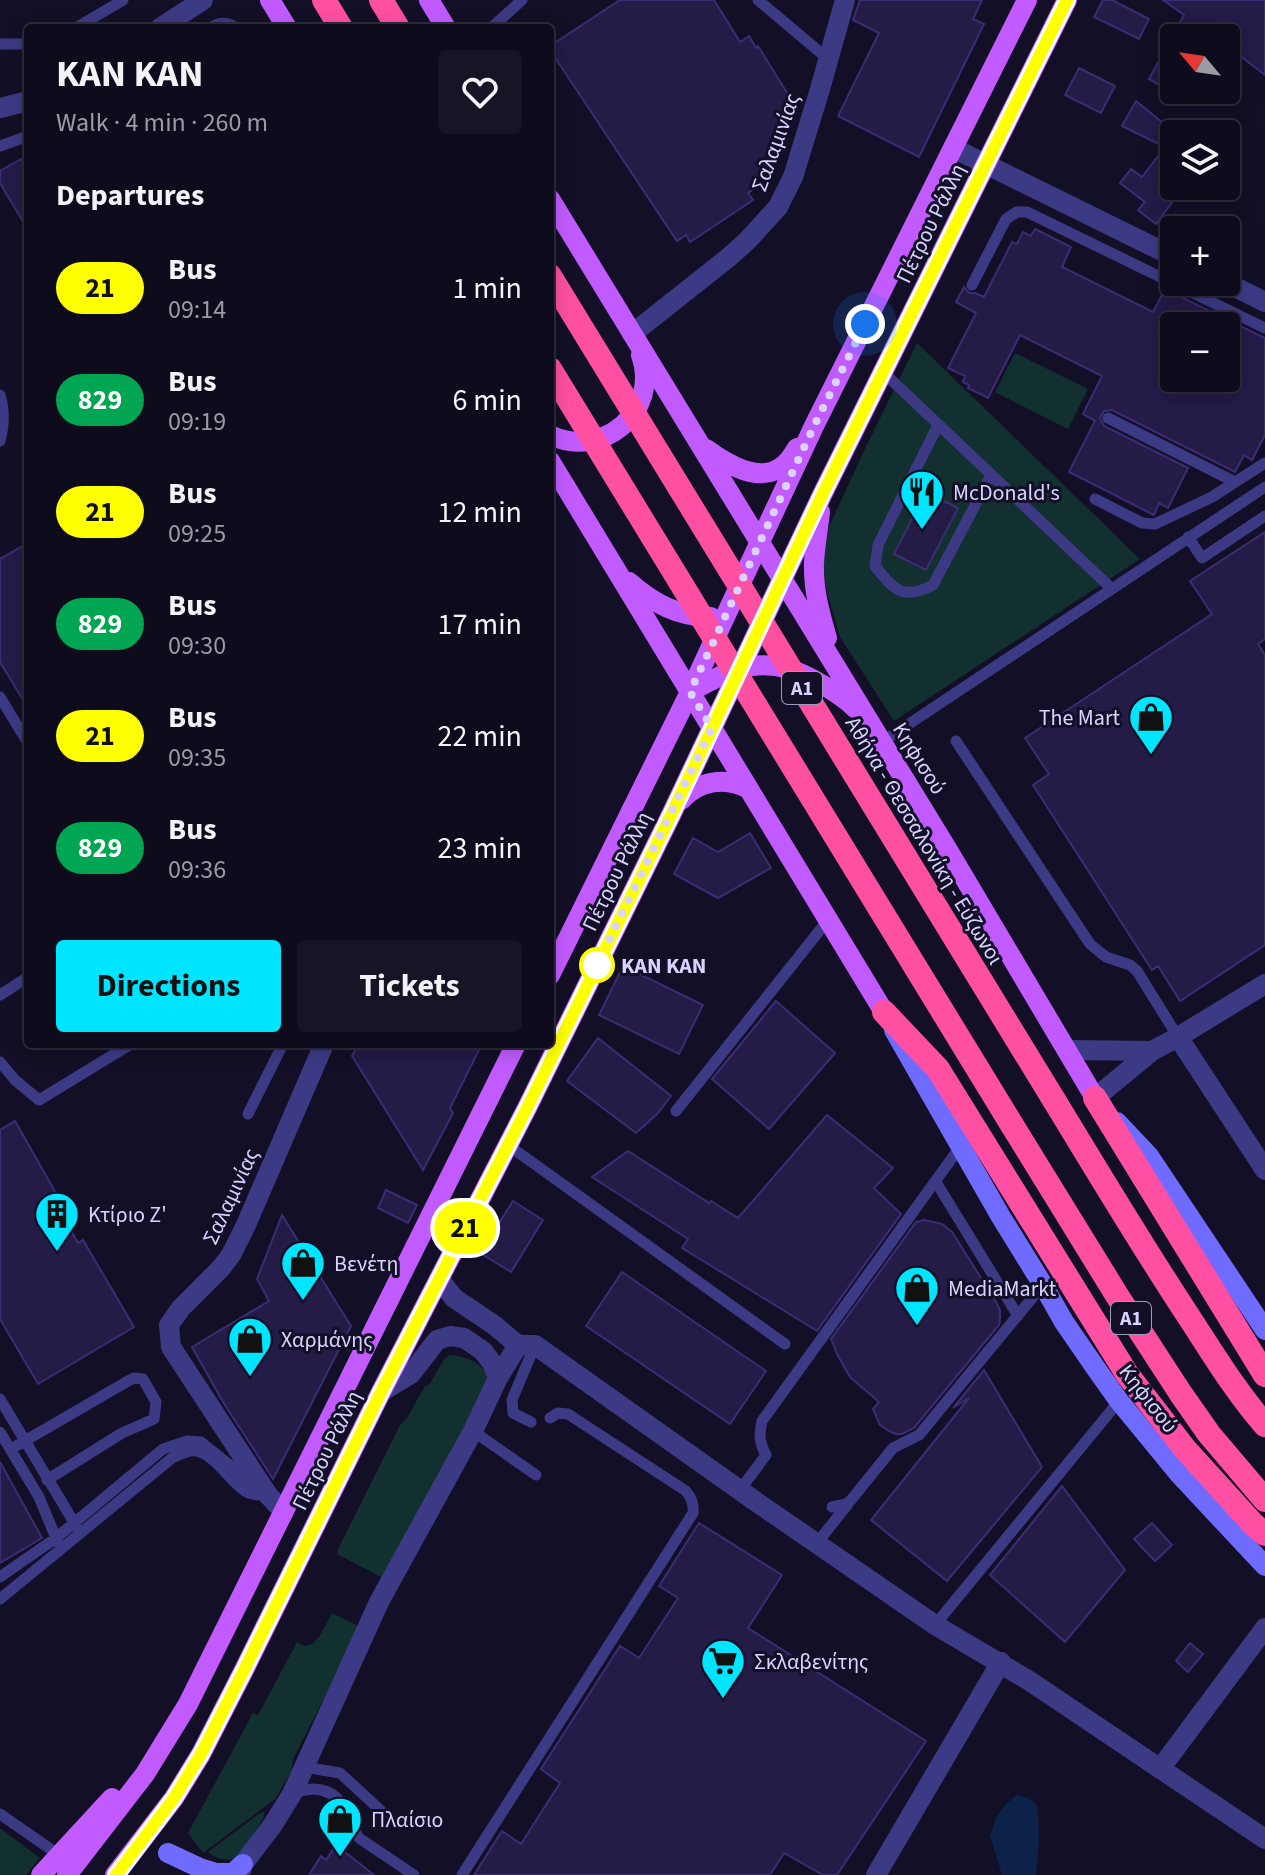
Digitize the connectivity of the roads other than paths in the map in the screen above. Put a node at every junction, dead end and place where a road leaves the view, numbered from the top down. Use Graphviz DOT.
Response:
graph roads {
  1 [pos="123,0"];
  2 [pos="203,0"];
  3 [pos="270,0"];
  4 [pos="324,0"];
  5 [pos="381,0"];
  6 [pos="429,0"];
  7 [pos="522,0"];
  8 [pos="758,0"];
  9 [pos="845,0"];
  10 [pos="1027,0"];
  11 [pos="1067,0"];
  12 [pos="83,24"];
  13 [pos="166,24"];
  14 [pos="285,24"];
  15 [pos="339,24"];
  16 [pos="396,24"];
  17 [pos="444,24"];
  18 [pos="495,24"];
  19 [pos="0,44"];
  20 [pos="24,44"];
  21 [pos="828,59"];
  22 [pos="24,102"];
  23 [pos="0,108"];
  24 [pos="24,137"];
  25 [pos="0,146"];
  26 [pos="953,148"];
  27 [pos="986,163"];
  28 [pos="554,206"];
  29 [pos="1113,227"];
  30 [pos="1102,248"];
  31 [pos="1160,250"];
  32 [pos="554,283"];
  33 [pos="972,285"];
  34 [pos="1240,290"];
  35 [pos="1265,302"];
  36 [pos="1265,328"];
  37 [pos="632,334"];
  38 [pos="883,372"];
  39 [pos="554,376"];
  40 [pos="0,395"];
  41 [pos="1108,418"];
  42 [pos="938,425"];
  43 [pos="814,426"];
  44 [pos="691,432"];
  45 [pos="554,437"];
  46 [pos="0,441"];
  47 [pos="1265,463"];
  48 [pos="554,468"];
  49 [pos="991,475"];
  50 [pos="1235,482"];
  51 [pos="1265,487"];
  52 [pos="822,495"];
  53 [pos="1095,499"];
  54 [pos="1265,516"];
  55 [pos="1188,537"];
  56 [pos="760,542"];
  57 [pos="617,571"];
  58 [pos="782,580"];
  59 [pos="1112,589"];
  60 [pos="725,618"];
  61 [pos="835,665"];
  62 [pos="741,668"];
  63 [pos="690,692"];
  64 [pos="0,697"];
  65 [pos="712,728"];
  66 [pos="24,736"];
  67 [pos="956,741"];
  68 [pos="882,742"];
  69 [pos="749,789"];
  70 [pos="672,813"];
  71 [pos="828,920"];
  72 [pos="554,967"];
  73 [pos="24,980"];
  74 [pos="1265,984"];
  75 [pos="0,995"];
  76 [pos="884,1012"];
  77 [pos="1178,1037"];
  78 [pos="124,1048"];
  79 [pos="281,1048"];
  80 [pos="322,1048"];
  81 [pos="514,1048"];
  82 [pos="1067,1050"];
  83 [pos="1152,1051"];
  84 [pos="0,1062"];
  85 [pos="1095,1098"];
  86 [pos="676,1111"];
  87 [pos="248,1114"];
  88 [pos="508,1145"];
  89 [pos="960,1147"];
  90 [pos="1265,1170"];
  91 [pos="936,1182"];
  92 [pos="439,1279"];
  93 [pos="1043,1285"];
  94 [pos="1018,1316"];
  95 [pos="1265,1330"];
  96 [pos="785,1344"];
  97 [pos="526,1345"];
  98 [pos="1265,1375"];
  99 [pos="498,1378"];
  100 [pos="381,1392"];
  101 [pos="0,1399"];
  102 [pos="1119,1401"];
  103 [pos="550,1418"];
  104 [pos="531,1422"];
  105 [pos="1265,1425"];
  106 [pos="473,1431"];
  107 [pos="0,1432"];
  108 [pos="25,1441"];
  109 [pos="11,1449"];
  110 [pos="536,1475"];
  111 [pos="47,1480"];
  112 [pos="740,1490"];
  113 [pos="268,1495"];
  114 [pos="851,1500"];
  115 [pos="1265,1500"];
  116 [pos="832,1507"];
  117 [pos="284,1512"];
  118 [pos="73,1523"];
  119 [pos="81,1534"];
  120 [pos="1265,1534"];
  121 [pos="56,1538"];
  122 [pos="817,1543"];
  123 [pos="61,1551"];
  124 [pos="1265,1566"];
  125 [pos="0,1577"];
  126 [pos="0,1599"];
  127 [pos="935,1625"];
  128 [pos="1265,1628"];
  129 [pos="1001,1662"];
  130 [pos="304,1767"];
  131 [pos="1160,1769"];
  132 [pos="292,1794"];
  133 [pos="0,1814"];
  134 [pos="391,1820"];
  135 [pos="151,1828"];
  136 [pos="1265,1839"];
  137 [pos="168,1853"];
  138 [pos="67,1865"];
  139 [pos="242,1869"];
  140 [pos="117,1873"];
  141 [pos="41,1875"];
  142 [pos="192,1875"];
  143 [pos="414,1875"];
  144 [pos="462,1875"];
  145 [pos="876,1875"];
  1 -- 12 [label="lane"];
  2 -- 13 [label="street"];
  3 -- 14 [label="main road"];
  4 -- 15 [label="highway"];
  5 -- 16 [label="highway"];
  6 -- 17 [label="main road"];
  7 -- 18 [label="lane"];
  8 -- 21 [label="lane"];
  9 -- 21 [label="street, Σαλαμινίας"];
  10 -- 26 [label="main road, Πέτρου Ράλλη"];
  11 -- 27 [label="main road, Πέτρου Ράλλη"];
  19 -- 20 [label="lane"];
  21 -- 37 [label="street, Σαλαμινίας"];
  22 -- 23 [label="street"];
  24 -- 25 [label="lane"];
  26 -- 27 [label="street"];
  26 -- 43 [label="main road, Πέτρου Ράλλη"];
  27 -- 29 [label="street"];
  27 -- 38 [label="main road, Πέτρου Ράλλη"];
  28 -- 37 [label="main road, Κηφισού"];
  29 -- 30 [label="lane"];
  29 -- 31 [label="street"];
  30 -- 33 [label="lane"];
  30 -- 36 [label="lane"];
  32 -- 105 [label="highway, Αθήνα - Θεσσαλονίκη - Εύζωνοι / Α1, bridge"];
  34 -- 35 [label="street"];
  37 -- 44 [label="main road, Κηφισού"];
  37 -- 45 [label="main road"];
  38 -- 42 [label="lane"];
  38 -- 52 [label="main road, Πέτρου Ράλλη"];
  39 -- 115 [label="highway, Α1, bridge"];
  40 -- 46 [label="lane"];
  41 -- 50 [label="lane"];
  42 -- 49 [label="lane"];
  42 -- 49 [label="lane"];
  43 -- 44 [label="main road"];
  43 -- 56 [label="main road, Πέτρου Ράλλη"];
  44 -- 56 [label="main road, Κηφισού"];
  47 -- 50 [label="lane"];
  48 -- 57 [label="main road, Κηφισού"];
  49 -- 59 [label="lane"];
  50 -- 53 [label="lane"];
  51 -- 55 [label="lane"];
  52 -- 58 [label="main road, Πέτρου Ράλλη"];
  52 -- 61 [label="main road"];
  54 -- 55 [label="lane"];
  55 -- 59 [label="lane"];
  56 -- 58 [label="main road, Κηφισού"];
  56 -- 60 [label="main road, Πέτρου Ράλλη"];
  57 -- 60 [label="main road"];
  57 -- 63 [label="main road, Κηφισού"];
  58 -- 60 [label="main road"];
  58 -- 61 [label="main road, Κηφισού"];
  58 -- 62 [label="main road, Πέτρου Ράλλη"];
  59 -- 68 [label="lane"];
  60 -- 63 [label="main road, Πέτρου Ράλλη"];
  61 -- 68 [label="main road, Κηφισού"];
  62 -- 63 [label="main road"];
  62 -- 65 [label="main road, Πέτρου Ράλλη"];
  62 -- 68 [label="main road"];
  63 -- 65 [label="main road, Κηφισού"];
  63 -- 72 [label="main road, Πέτρου Ράλλη"];
  64 -- 66 [label="lane"];
  65 -- 69 [label="main road, Κηφισού"];
  65 -- 70 [label="main road, Πέτρου Ράλλη"];
  67 -- 77 [label="lane"];
  68 -- 82 [label="main road, Κηφισού"];
  69 -- 70 [label="main road"];
  69 -- 71 [label="main road, Κηφισού"];
  70 -- 88 [label="main road, Πέτρου Ράλλη"];
  71 -- 76 [label="main road, Κηφισού"];
  71 -- 86 [label="lane"];
  73 -- 75 [label="lane"];
  74 -- 77 [label="street"];
  76 -- 89 [label="street, Κηφισού"];
  76 -- 120 [label="highway"];
  77 -- 83 [label="street"];
  77 -- 90 [label="street"];
  78 -- 84 [label="lane"];
  79 -- 87 [label="lane"];
  80 -- 113 [label="street, Σαλαμινίας"];
  81 -- 117 [label="main road, Πέτρου Ράλλη"];
  82 -- 83 [label="street"];
  82 -- 85 [label="main road, Κηφισού"];
  83 -- 85 [label="street"];
  85 -- 95 [label="street, Κηφισού"];
  85 -- 98 [label="highway"];
  88 -- 92 [label="main road, Πέτρου Ράλλη"];
  88 -- 96 [label="lane"];
  89 -- 91 [label="lane"];
  89 -- 93 [label="street, Κηφισού"];
  91 -- 94 [label="lane"];
  91 -- 112 [label="lane"];
  92 -- 97 [label="street"];
  92 -- 100 [label="main road, Πέτρου Ράλλη"];
  93 -- 94 [label="lane"];
  93 -- 102 [label="street, Κηφισού"];
  94 -- 114 [label="lane"];
  97 -- 99 [label="street"];
  97 -- 104 [label="lane"];
  97 -- 112 [label="street"];
  99 -- 100 [label="street"];
  99 -- 106 [label="street"];
  100 -- 135 [label="main road, Πέτρου Ράλλη"];
  101 -- 108 [label="lane"];
  102 -- 124 [label="street, Κηφισού"];
  102 -- 127 [label="lane"];
  103 -- 144 [label="lane"];
  106 -- 110 [label="lane"];
  106 -- 130 [label="street"];
  107 -- 109 [label="lane"];
  108 -- 109 [label="lane"];
  108 -- 111 [label="lane"];
  108 -- 111 [label="lane"];
  109 -- 121 [label="lane"];
  111 -- 118 [label="lane"];
  112 -- 122 [label="street"];
  113 -- 117 [label="street, Σαλαμινίας"];
  113 -- 118 [label="lane"];
  113 -- 119 [label="lane"];
  114 -- 116 [label="lane"];
  114 -- 122 [label="lane"];
  117 -- 138 [label="main road, Πέτρου Ράλλη"];
  118 -- 119 [label="lane"];
  118 -- 121 [label="lane"];
  119 -- 123 [label="lane"];
  121 -- 123 [label="lane"];
  121 -- 125 [label="lane"];
  122 -- 127 [label="street"];
  123 -- 126 [label="lane"];
  127 -- 129 [label="street"];
  128 -- 131 [label="street"];
  129 -- 131 [label="street"];
  129 -- 145 [label="street"];
  130 -- 132 [label="street"];
  130 -- 134 [label="lane"];
  131 -- 136 [label="street"];
  132 -- 139 [label="street"];
  132 -- 143 [label="lane"];
  133 -- 138 [label="lane"];
  135 -- 137 [label="street"];
  135 -- 140 [label="main road, Πέτρου Ράλλη"];
  137 -- 139 [label="street"];
  137 -- 142 [label="street"];
  138 -- 141 [label="main road, Πέτρου Ράλλη"];
}
